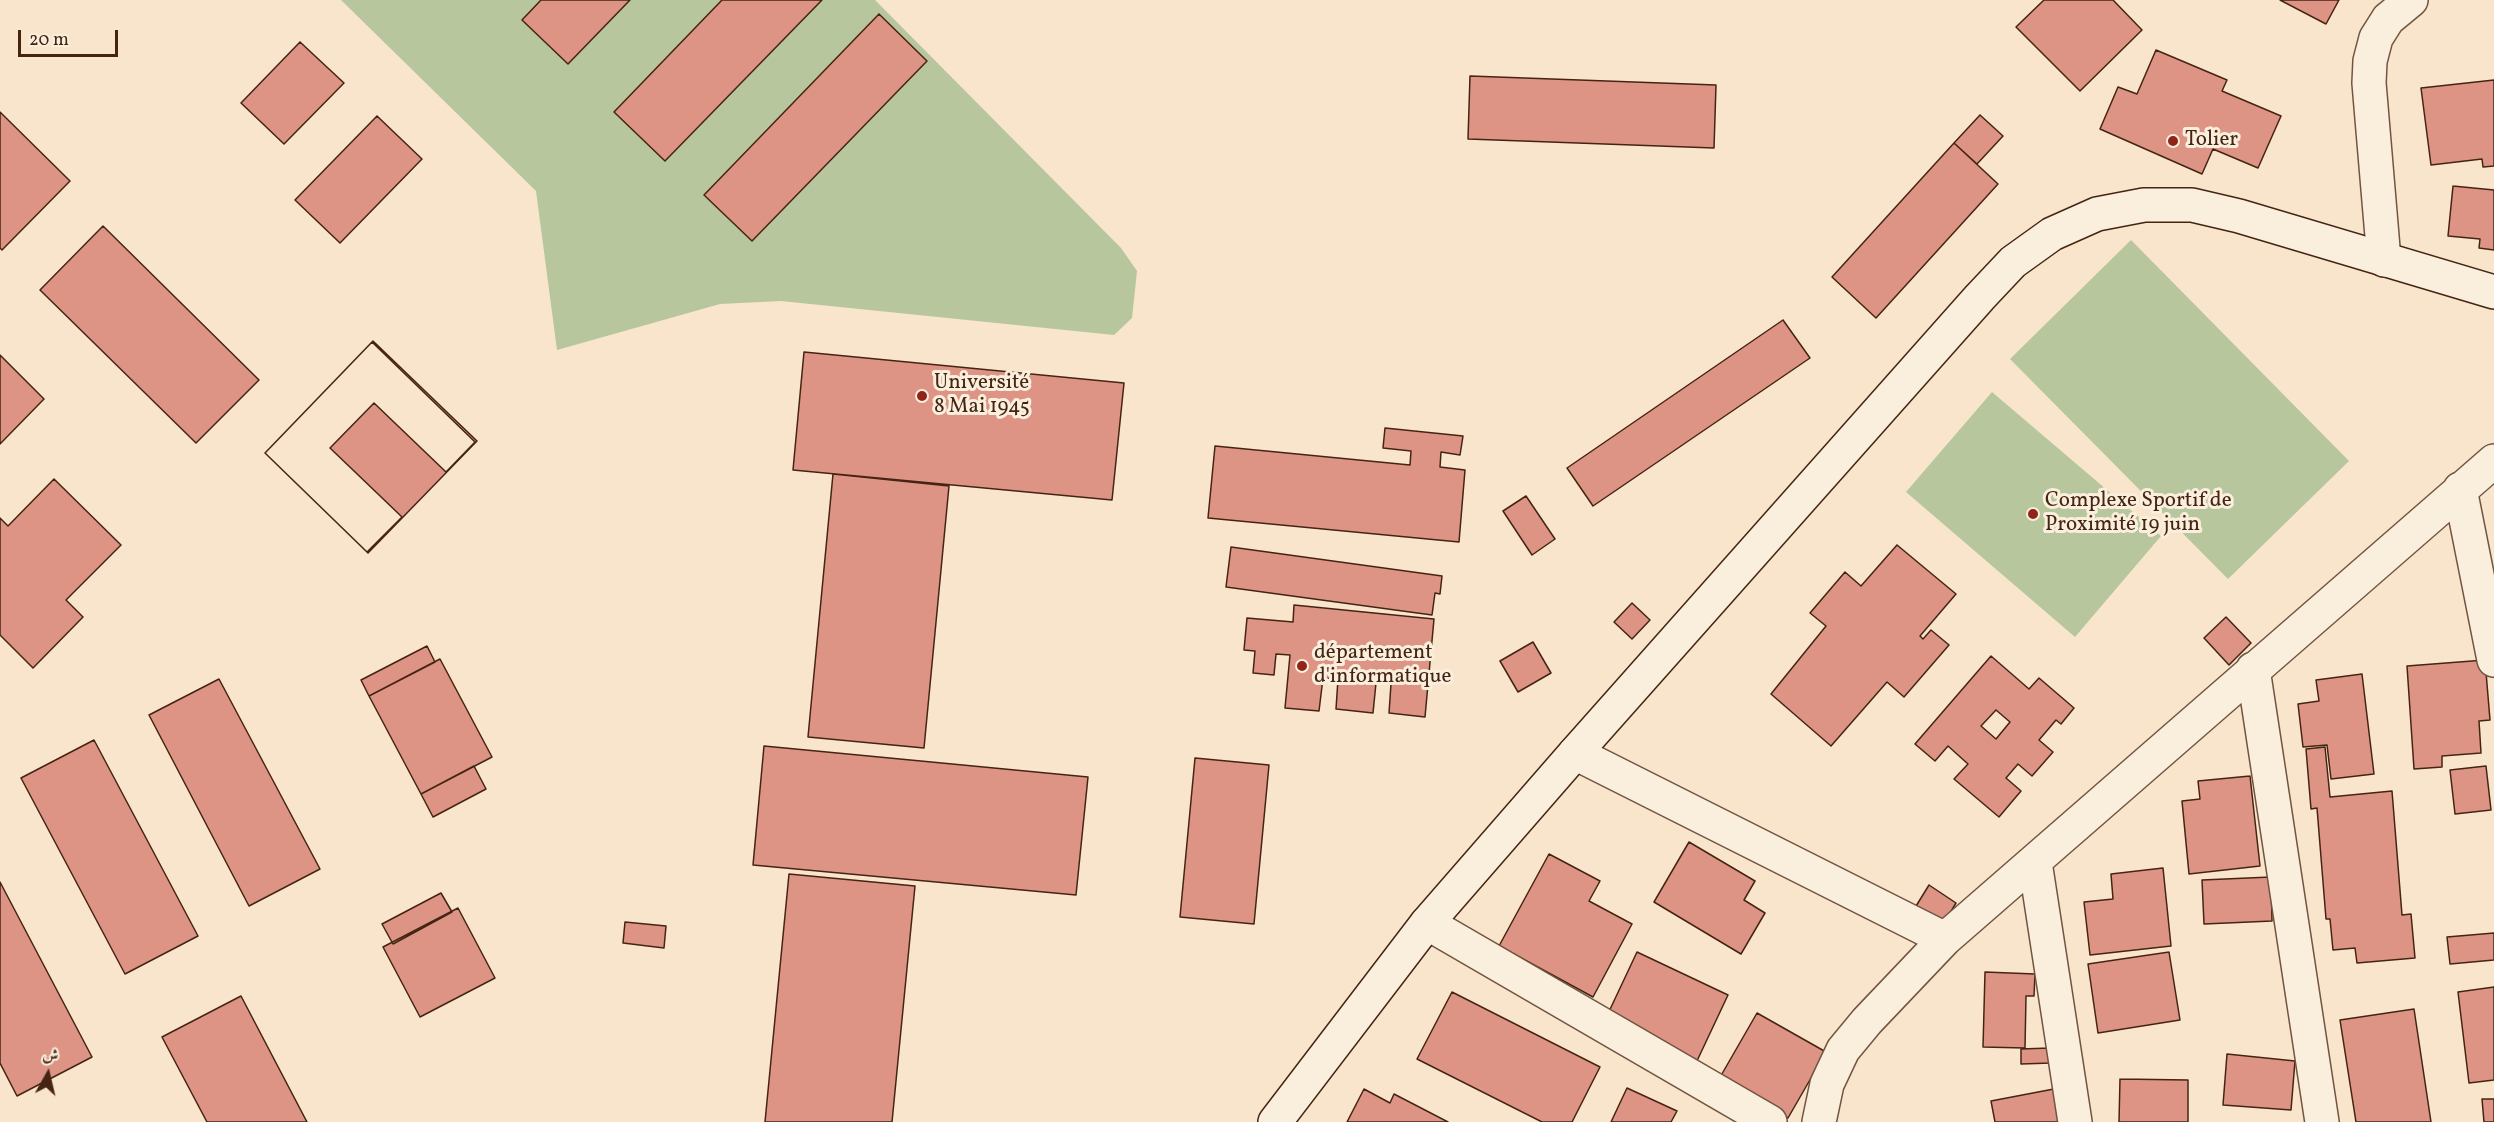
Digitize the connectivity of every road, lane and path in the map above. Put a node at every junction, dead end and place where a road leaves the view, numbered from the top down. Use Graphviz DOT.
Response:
graph roads {
  1 [pos="2411,0"];
  2 [pos="2384,260"];
  3 [pos="2494,292"];
  4 [pos="2494,461"];
  5 [pos="2460,489"];
  6 [pos="2494,660"];
  7 [pos="2253,669"];
  8 [pos="1575,753"];
  9 [pos="2036,862"];
  10 [pos="1427,923"];
  11 [pos="1945,939"];
  12 [pos="1278,1121"];
  13 [pos="1770,1122"];
  14 [pos="1820,1122"];
  15 [pos="2075,1122"];
  16 [pos="2322,1122"];
  1 -- 2 [label="street"];
  2 -- 3 [label="street"];
  2 -- 8 [label="street"];
  4 -- 5 [label="street"];
  5 -- 6 [label="street"];
  5 -- 7 [label="street"];
  7 -- 9 [label="street"];
  7 -- 16 [label="street"];
  8 -- 10 [label="street"];
  8 -- 11 [label="street"];
  9 -- 11 [label="street"];
  9 -- 15 [label="street"];
  10 -- 12 [label="street"];
  10 -- 13 [label="street"];
  11 -- 14 [label="street"];
}
